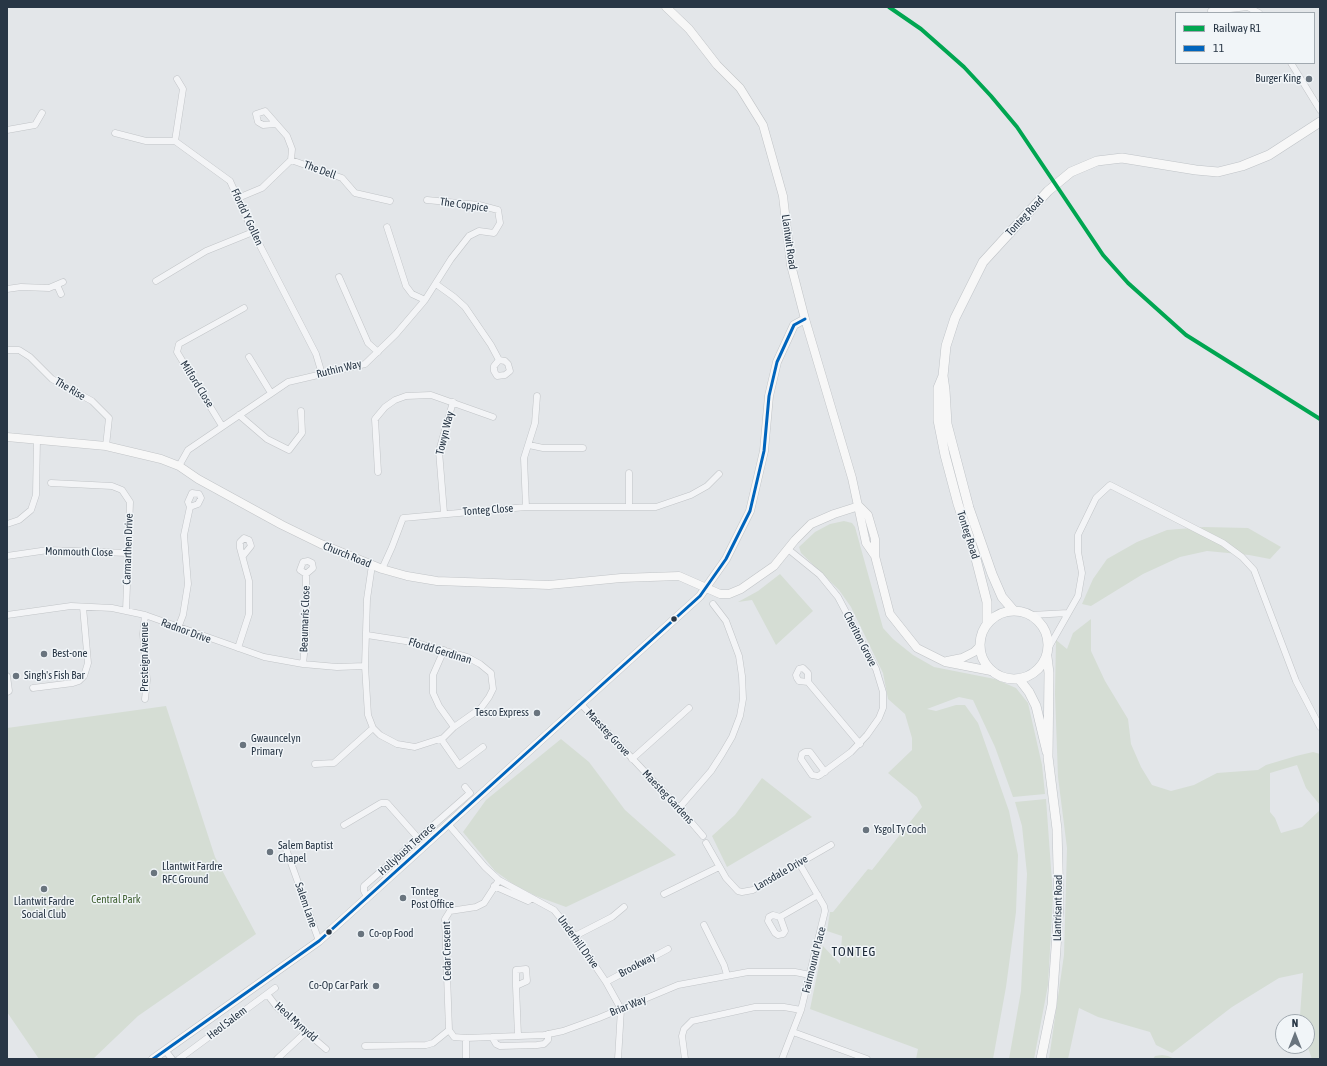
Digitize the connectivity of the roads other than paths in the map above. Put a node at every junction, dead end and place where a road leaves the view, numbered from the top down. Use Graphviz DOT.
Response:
graph roads {
  1 [pos="666,7"];
  2 [pos="1211,11"];
  3 [pos="1257,12"];
  4 [pos="1292,64"];
  5 [pos="177,79"];
  6 [pos="1320,110"];
  7 [pos="42,113"];
  8 [pos="1320,122"];
  9 [pos="275,124"];
  10 [pos="7,130"];
  11 [pos="115,133"];
  12 [pos="175,141"];
  13 [pos="291,160"];
  14 [pos="238,198"];
  15 [pos="427,200"];
  16 [pos="390,201"];
  17 [pos="387,226"];
  18 [pos="254,232"];
  19 [pos="470,236"];
  20 [pos="339,276"];
  21 [pos="156,281"];
  22 [pos="63,282"];
  23 [pos="436,284"];
  24 [pos="57,285"];
  25 [pos="7,289"];
  26 [pos="61,294"];
  27 [pos="425,300"];
  28 [pos="244,308"];
  29 [pos="806,320"];
  30 [pos="7,350"];
  31 [pos="378,352"];
  32 [pos="249,357"];
  33 [pos="499,360"];
  34 [pos="322,374"];
  35 [pos="943,376"];
  36 [pos="272,392"];
  37 [pos="537,396"];
  38 [pos="453,402"];
  39 [pos="301,411"];
  40 [pos="239,415"];
  41 [pos="493,417"];
  42 [pos="222,426"];
  43 [pos="7,437"];
  44 [pos="37,439"];
  45 [pos="529,445"];
  46 [pos="106,446"];
  47 [pos="583,448"];
  48 [pos="179,466"];
  49 [pos="378,472"];
  50 [pos="630,473"];
  51 [pos="719,474"];
  52 [pos="51,483"];
  53 [pos="629,506"];
  54 [pos="859,506"];
  55 [pos="190,507"];
  56 [pos="526,507"];
  57 [pos="444,513"];
  58 [pos="7,524"];
  59 [pos="788,549"];
  60 [pos="128,553"];
  61 [pos="7,556"];
  62 [pos="243,556"];
  63 [pos="372,565"];
  64 [pos="382,569"];
  65 [pos="306,574"];
  66 [pos="706,588"];
  67 [pos="713,604"];
  68 [pos="83,607"];
  69 [pos="1014,610"];
  70 [pos="126,611"];
  71 [pos="1068,613"];
  72 [pos="7,615"];
  73 [pos="145,615"];
  74 [pos="1031,615"];
  75 [pos="987,624"];
  76 [pos="178,628"];
  77 [pos="367,635"];
  78 [pos="980,646"];
  79 [pos="1049,647"];
  80 [pos="238,648"];
  81 [pos="444,650"];
  82 [pos="1047,657"];
  83 [pos="945,662"];
  84 [pos="303,664"];
  85 [pos="365,666"];
  86 [pos="991,671"];
  87 [pos="7,676"];
  88 [pos="1019,679"];
  89 [pos="808,682"];
  90 [pos="33,688"];
  91 [pos="7,692"];
  92 [pos="145,699"];
  93 [pos="580,704"];
  94 [pos="689,708"];
  95 [pos="1320,726"];
  96 [pos="454,727"];
  97 [pos="372,728"];
  98 [pos="441,739"];
  99 [pos="860,744"];
  100 [pos="483,747"];
  101 [pos="1048,757"];
  102 [pos="632,759"];
  103 [pos="315,764"];
  104 [pos="824,772"];
  105 [pos="465,786"];
  106 [pos="679,808"];
  107 [pos="448,824"];
  108 [pos="344,825"];
  109 [pos="703,836"];
  110 [pos="418,838"];
  111 [pos="706,843"];
  112 [pos="831,845"];
  113 [pos="285,846"];
  114 [pos="799,863"];
  115 [pos="719,867"];
  116 [pos="498,880"];
  117 [pos="494,886"];
  118 [pos="664,894"];
  119 [pos="818,895"];
  120 [pos="367,897"];
  121 [pos="532,898"];
  122 [pos="624,907"];
  123 [pos="780,917"];
  124 [pos="704,925"];
  125 [pos="574,936"];
  126 [pos="319,941"];
  127 [pos="668,949"];
  128 [pos="727,975"];
  129 [pos="810,975"];
  130 [pos="606,982"];
  131 [pos="516,986"];
  132 [pos="275,988"];
  133 [pos="267,994"];
  134 [pos="621,1009"];
  135 [pos="801,1010"];
  136 [pos="449,1030"];
  137 [pos="306,1032"];
  138 [pos="793,1032"];
  139 [pos="548,1034"];
  140 [pos="518,1036"];
  141 [pos="492,1037"];
  142 [pos="466,1038"];
  143 [pos="365,1046"];
  144 [pos="326,1049"];
  145 [pos="165,1050"];
  146 [pos="153,1059"];
  147 [pos="172,1059"];
  148 [pos="179,1059"];
  149 [pos="277,1059"];
  150 [pos="466,1059"];
  151 [pos="618,1059"];
  152 [pos="685,1059"];
  153 [pos="782,1059"];
  154 [pos="867,1059"];
  155 [pos="1041,1059"];
  1 -- 29 [label="main road, Llantwit Road"];
  2 -- 3 [label="street"];
  4 -- 6 [label="street"];
  5 -- 12 [label="street"];
  7 -- 10 [label="street"];
  8 -- 35 [label="main road, Tonteg Road"];
  9 -- 13 [label="street, The Dell"];
  11 -- 12 [label="street"];
  12 -- 14 [label="street, Ffordd Y Gollen"];
  13 -- 14 [label="street, The Dell"];
  13 -- 16 [label="street, The Dell"];
  14 -- 18 [label="street, Ffordd Y Gollen"];
  15 -- 19 [label="street, The Coppice"];
  17 -- 27 [label="street"];
  18 -- 21 [label="street"];
  18 -- 34 [label="street, Ffordd Y Gollen"];
  19 -- 23 [label="street, Ruthin Way"];
  20 -- 31 [label="street"];
  22 -- 24 [label="street"];
  23 -- 27 [label="street, Ruthin Way"];
  23 -- 33 [label="street"];
  24 -- 25 [label="street"];
  24 -- 26 [label="street"];
  27 -- 31 [label="street, Ruthin Way"];
  28 -- 42 [label="street, Milford Close"];
  29 -- 54 [label="main road, Llantwit Road"];
  29 -- 66 [label="main road"];
  30 -- 46 [label="street, The Rise"];
  31 -- 34 [label="street, Ruthin Way"];
  32 -- 36 [label="street"];
  34 -- 36 [label="street, Ruthin Way"];
  35 -- 69 [label="main road, Tonteg Road"];
  35 -- 75 [label="main road, Tonteg Road"];
  36 -- 40 [label="street, Ruthin Way"];
  37 -- 45 [label="street"];
  38 -- 41 [label="street, Towyn Way"];
  38 -- 49 [label="street, Towyn Way"];
  38 -- 57 [label="street, Towyn Way"];
  39 -- 40 [label="street"];
  40 -- 42 [label="street, Ruthin Way"];
  42 -- 48 [label="street, Ruthin Way"];
  43 -- 44 [label="main road, Church Road"];
  44 -- 46 [label="main road, Church Road"];
  44 -- 58 [label="street"];
  45 -- 47 [label="street"];
  45 -- 56 [label="street"];
  46 -- 48 [label="main road, Church Road"];
  48 -- 63 [label="main road, Church Road"];
  50 -- 53 [label="street"];
  51 -- 53 [label="street, Tonteg Close"];
  52 -- 60 [label="street, Carmarthen Drive"];
  53 -- 56 [label="street, Tonteg Close"];
  54 -- 59 [label="main road"];
  54 -- 83 [label="main road, Llantwit Road"];
  55 -- 76 [label="street"];
  56 -- 57 [label="street, Tonteg Close"];
  57 -- 64 [label="street, Tonteg Close"];
  59 -- 66 [label="main road"];
  59 -- 99 [label="street, Cheriton Grove"];
  60 -- 61 [label="street, Monmouth Close"];
  60 -- 70 [label="street, Carmarthen Drive"];
  62 -- 80 [label="street"];
  63 -- 64 [label="main road, Church Road"];
  63 -- 77 [label="street"];
  64 -- 66 [label="main road, Church Road"];
  65 -- 84 [label="street, Beaumaris Close"];
  66 -- 93 [label="main road"];
  67 -- 106 [label="street"];
  68 -- 70 [label="street, Radnor Drive"];
  68 -- 72 [label="street, Radnor Drive"];
  68 -- 90 [label="street"];
  69 -- 74 [label="main road"];
  69 -- 75 [label="main road"];
  70 -- 73 [label="street, Radnor Drive"];
  71 -- 74 [label="street"];
  71 -- 79 [label="street"];
  71 -- 95 [label="street"];
  73 -- 76 [label="street, Radnor Drive"];
  73 -- 92 [label="street, Presteign Avenue"];
  74 -- 79 [label="main road"];
  75 -- 78 [label="main road"];
  76 -- 80 [label="street, Radnor Drive"];
  77 -- 81 [label="street, Ffordd Gerdinan"];
  77 -- 85 [label="street"];
  78 -- 83 [label="main road"];
  78 -- 86 [label="main road"];
  79 -- 82 [label="main road"];
  80 -- 84 [label="street, Radnor Drive"];
  81 -- 96 [label="street"];
  81 -- 96 [label="street, Ffordd Gerdinan"];
  82 -- 88 [label="main road"];
  82 -- 101 [label="main road, Llantrisant Road"];
  83 -- 86 [label="main road"];
  84 -- 85 [label="street, Radnor Drive"];
  85 -- 97 [label="street"];
  86 -- 88 [label="main road"];
  87 -- 91 [label="street"];
  88 -- 101 [label="main road, Llantrisant Road"];
  89 -- 99 [label="street"];
  93 -- 102 [label="street, Maesteg Grove"];
  93 -- 107 [label="main road"];
  94 -- 102 [label="street, Maesteg Grove"];
  96 -- 98 [label="street, Ffordd Gerdinan"];
  97 -- 98 [label="street, Ffordd Gerdinan"];
  97 -- 103 [label="street"];
  98 -- 100 [label="street"];
  99 -- 104 [label="street, Cheriton Grove"];
  101 -- 155 [label="main road, Llantrisant Road"];
  102 -- 106 [label="street, Maesteg Gardens"];
  105 -- 110 [label="street, Hollybush Terrace"];
  106 -- 109 [label="street, Maesteg Gardens"];
  107 -- 116 [label="street, Underhill Drive"];
  107 -- 120 [label="main road"];
  108 -- 110 [label="street"];
  110 -- 120 [label="street, Hollybush Terrace"];
  111 -- 115 [label="street, Lansdale Drive"];
  112 -- 114 [label="street, Lansdale Drive"];
  113 -- 126 [label="street, Salem Lane"];
  114 -- 115 [label="street, Lansdale Drive"];
  114 -- 119 [label="street, Fairmound Place"];
  115 -- 118 [label="street"];
  116 -- 117 [label="street, Cedar Crescent"];
  116 -- 121 [label="street, Underhill Drive"];
  117 -- 121 [label="street"];
  117 -- 136 [label="street, Cedar Crescent"];
  119 -- 123 [label="street"];
  119 -- 129 [label="street, Fairmound Place"];
  120 -- 126 [label="main road"];
  121 -- 125 [label="street, Underhill Drive"];
  122 -- 125 [label="street"];
  124 -- 128 [label="street"];
  125 -- 130 [label="street, Underhill Drive"];
  126 -- 145 [label="main road"];
  127 -- 130 [label="street, Brookway"];
  128 -- 129 [label="street, Briar Way"];
  128 -- 134 [label="street, Briar Way"];
  129 -- 135 [label="street, Fairmound Place"];
  130 -- 134 [label="street, Underhill Drive"];
  131 -- 140 [label="street"];
  132 -- 133 [label="street, Heol Salem"];
  133 -- 137 [label="street, Heol Mynydd"];
  133 -- 148 [label="street, Heol Salem"];
  134 -- 139 [label="street, Briar Way"];
  134 -- 151 [label="street"];
  135 -- 138 [label="street, Fairmound Place"];
  135 -- 152 [label="street"];
  136 -- 142 [label="street, Briar Way"];
  136 -- 143 [label="street"];
  137 -- 144 [label="street, Heol Mynydd"];
  137 -- 149 [label="street"];
  138 -- 153 [label="street, Fairmound Place"];
  138 -- 154 [label="street"];
  139 -- 140 [label="street, Briar Way"];
  139 -- 141 [label="street"];
  140 -- 141 [label="street, Briar Way"];
  141 -- 142 [label="street, Briar Way"];
  142 -- 150 [label="street"];
  145 -- 146 [label="main road"];
  145 -- 147 [label="street"];
}
